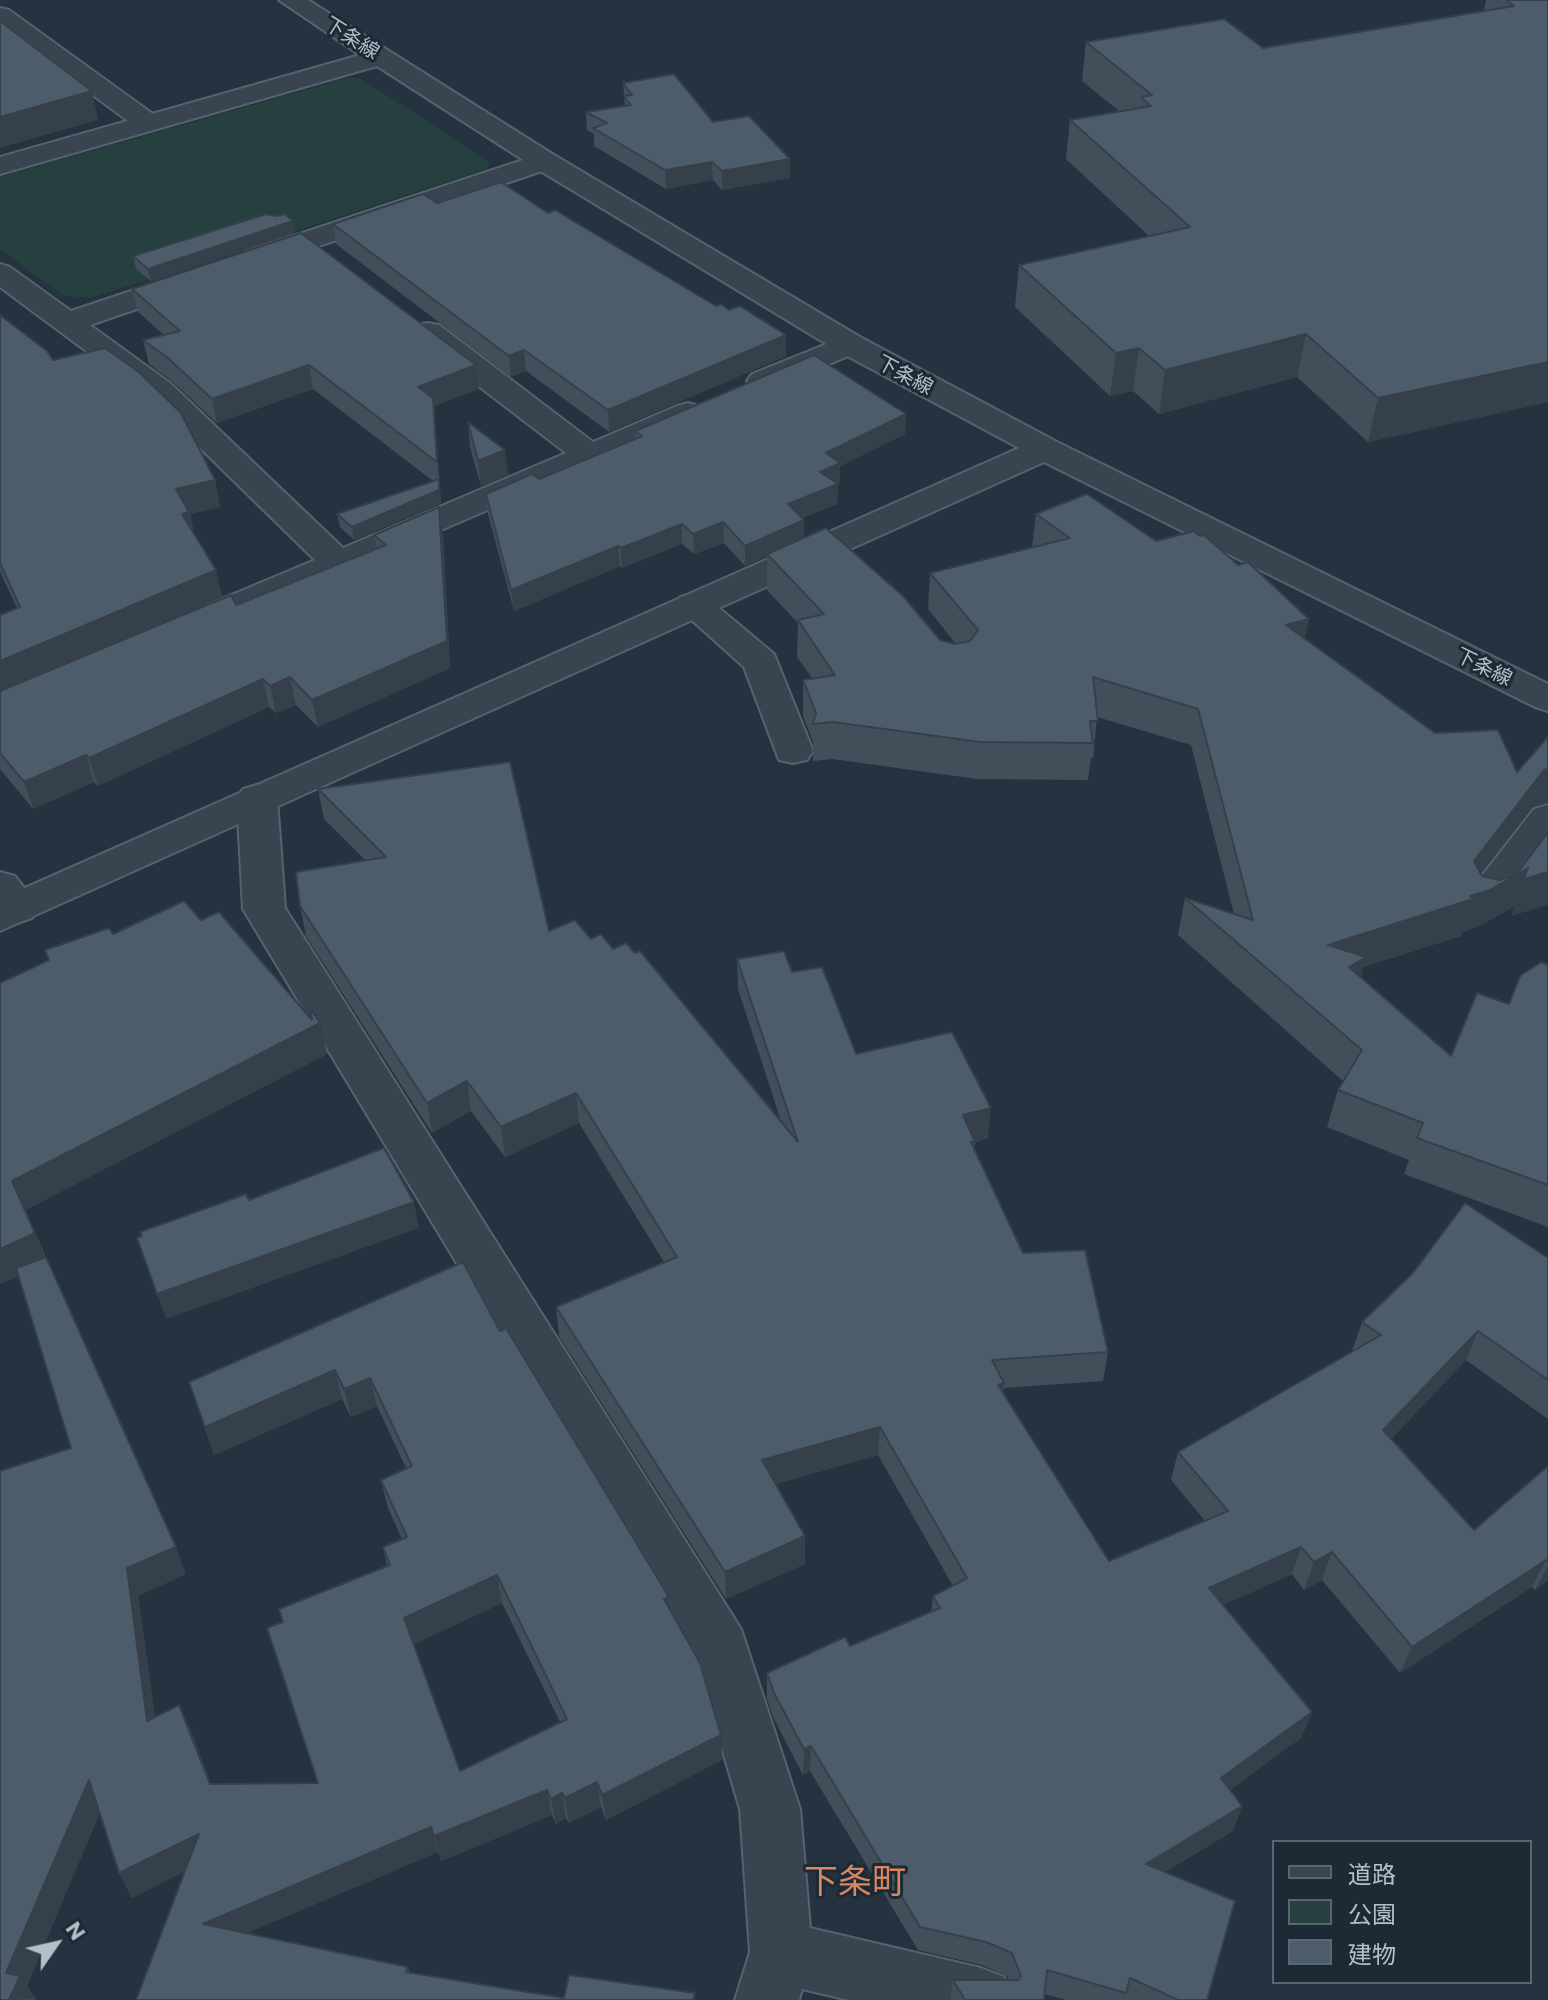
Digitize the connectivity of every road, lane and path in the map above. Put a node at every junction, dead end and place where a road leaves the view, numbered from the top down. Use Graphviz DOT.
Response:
graph roads {
  1 [pos="291,0"];
  2 [pos="0,15"];
  3 [pos="381,57"];
  4 [pos="148,123"];
  5 [pos="544,161"];
  6 [pos="0,166"];
  7 [pos="308,240"];
  8 [pos="333,259"];
  9 [pos="0,273"];
  10 [pos="406,315"];
  11 [pos="66,323"];
  12 [pos="849,344"];
  13 [pos="1045,449"];
  14 [pos="590,455"];
  15 [pos="829,545"];
  16 [pos="338,562"];
  17 [pos="861,574"];
  18 [pos="693,605"];
  19 [pos="183,629"];
  20 [pos="1548,699"];
  21 [pos="793,751"];
  22 [pos="257,798"];
  23 [pos="1548,818"];
  24 [pos="1486,900"];
  25 [pos="6,903"];
  26 [pos="774,1976"];
  27 [pos="981,2000"];
  1 -- 3 [label="street, 下条線"];
  2 -- 4 [label="street"];
  3 -- 4 [label="street"];
  3 -- 5 [label="street, 下条線"];
  4 -- 6 [label="street"];
  5 -- 7 [label="street"];
  5 -- 12 [label="street, 下条線"];
  7 -- 8 [label="street"];
  7 -- 11 [label="street"];
  9 -- 11 [label="street"];
  10 -- 14 [label="street"];
  11 -- 16 [label="street"];
  12 -- 13 [label="street, 下条線"];
  12 -- 14 [label="street"];
  13 -- 15 [label="street"];
  13 -- 20 [label="street, 下条線"];
  14 -- 16 [label="street"];
  15 -- 17 [label="street"];
  15 -- 18 [label="street"];
  16 -- 19 [label="street"];
  18 -- 21 [label="street"];
  18 -- 22 [label="street"];
  22 -- 25 [label="street"];
  22 -- 26 [label="street"];
  23 -- 24 [label="street"];
  26 -- 27 [label="street"];
}
